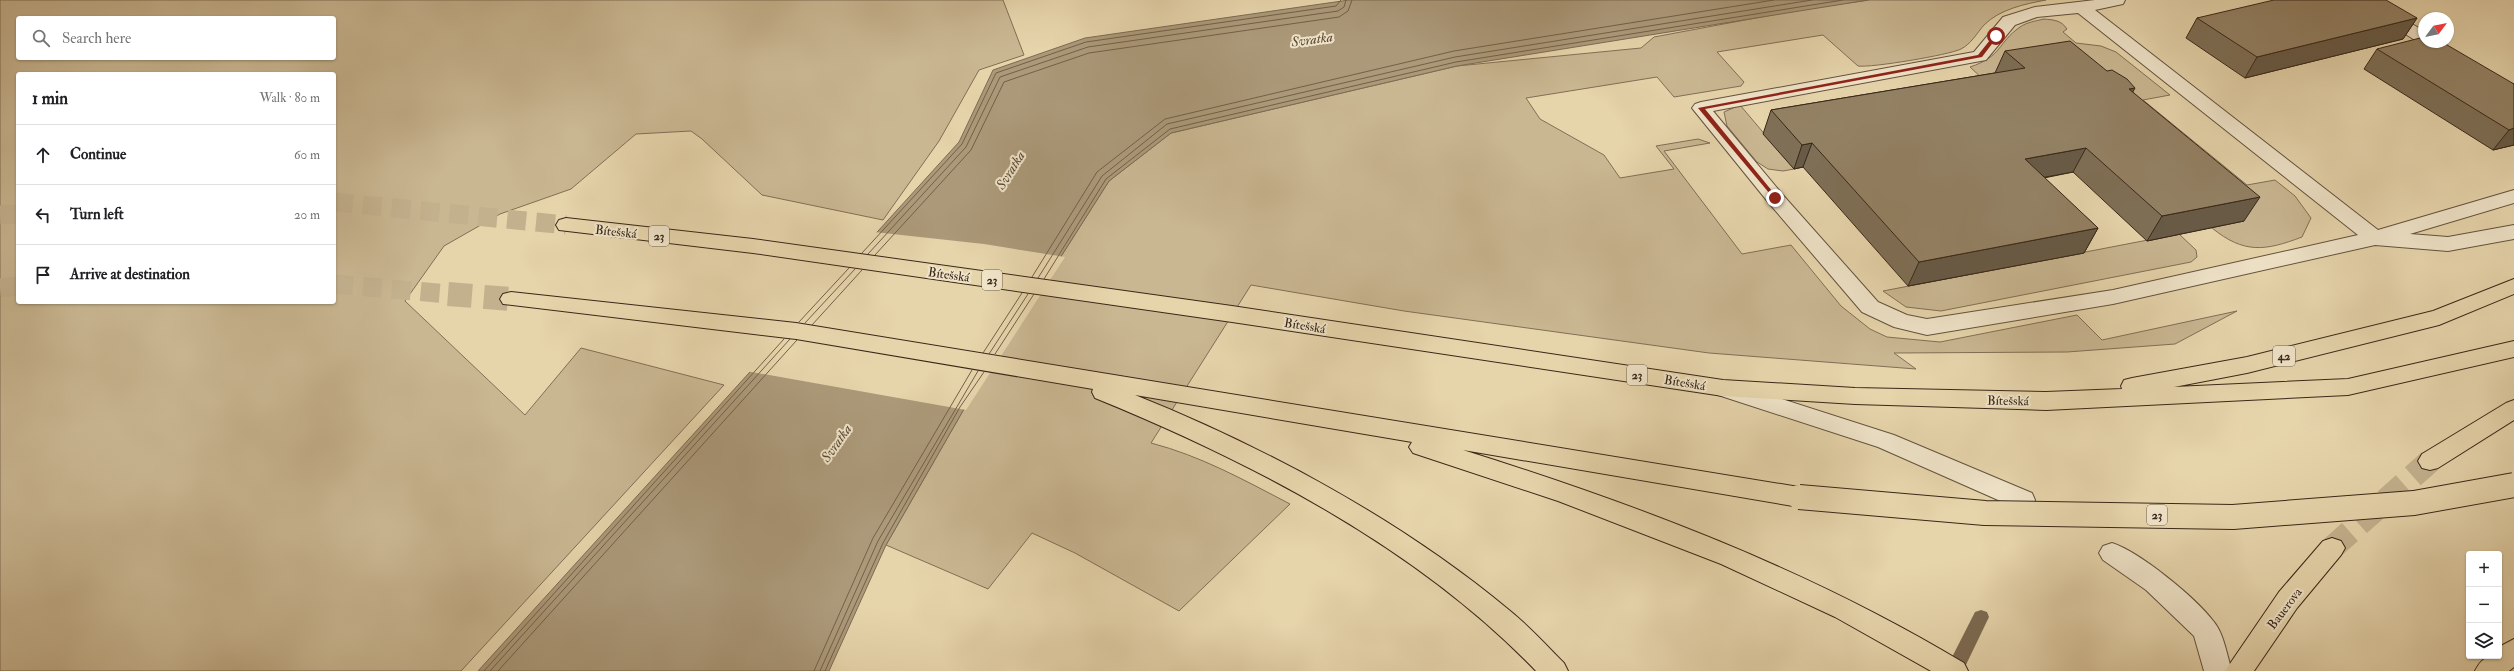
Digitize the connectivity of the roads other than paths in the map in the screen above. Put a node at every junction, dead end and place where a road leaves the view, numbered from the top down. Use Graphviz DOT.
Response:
graph roads {
  1 [pos="2117,0"];
  2 [pos="2359,0"];
  3 [pos="2082,8"];
  4 [pos="2418,35"];
  5 [pos="2514,196"];
  6 [pos="566,225"];
  7 [pos="2514,232"];
  8 [pos="2375,238"];
  9 [pos="2514,286"];
  10 [pos="510,299"];
  11 [pos="2514,349"];
  12 [pos="1057,375"];
  13 [pos="1723,388"];
  14 [pos="2046,401"];
  15 [pos="2514,409"];
  16 [pos="1330,420"];
  17 [pos="2430,461"];
  18 [pos="2514,485"];
  19 [pos="2023,500"];
  20 [pos="2332,548"];
  21 [pos="2112,553"];
  22 [pos="2514,651"];
  23 [pos="1554,671"];
  24 [pos="1954,671"];
  25 [pos="2218,671"];
  26 [pos="2239,671"];
  27 [pos="2489,671"];
  1 -- 3 [label="lane"];
  2 -- 4 [label="lane"];
  3 -- 8 [label="lane"];
  3 -- 8 [label="lane"];
  5 -- 8 [label="lane"];
  6 -- 13 [label="highway, Bítešská / 23"];
  7 -- 8 [label="lane"];
  9 -- 14 [label="highway, 42"];
  10 -- 12 [label="highway, 23"];
  11 -- 14 [label="highway, 23"];
  12 -- 16 [label="highway, 23"];
  12 -- 23 [label="highway"];
  13 -- 14 [label="highway, Bítešská / 23"];
  13 -- 19 [label="lane"];
  15 -- 17 [label="highway"];
  16 -- 18 [label="highway, 23, bridge"];
  16 -- 24 [label="highway"];
  20 -- 26 [label="highway, Bauerova"];
  21 -- 25 [label="lane"];
  22 -- 27 [label="highway"];
}
